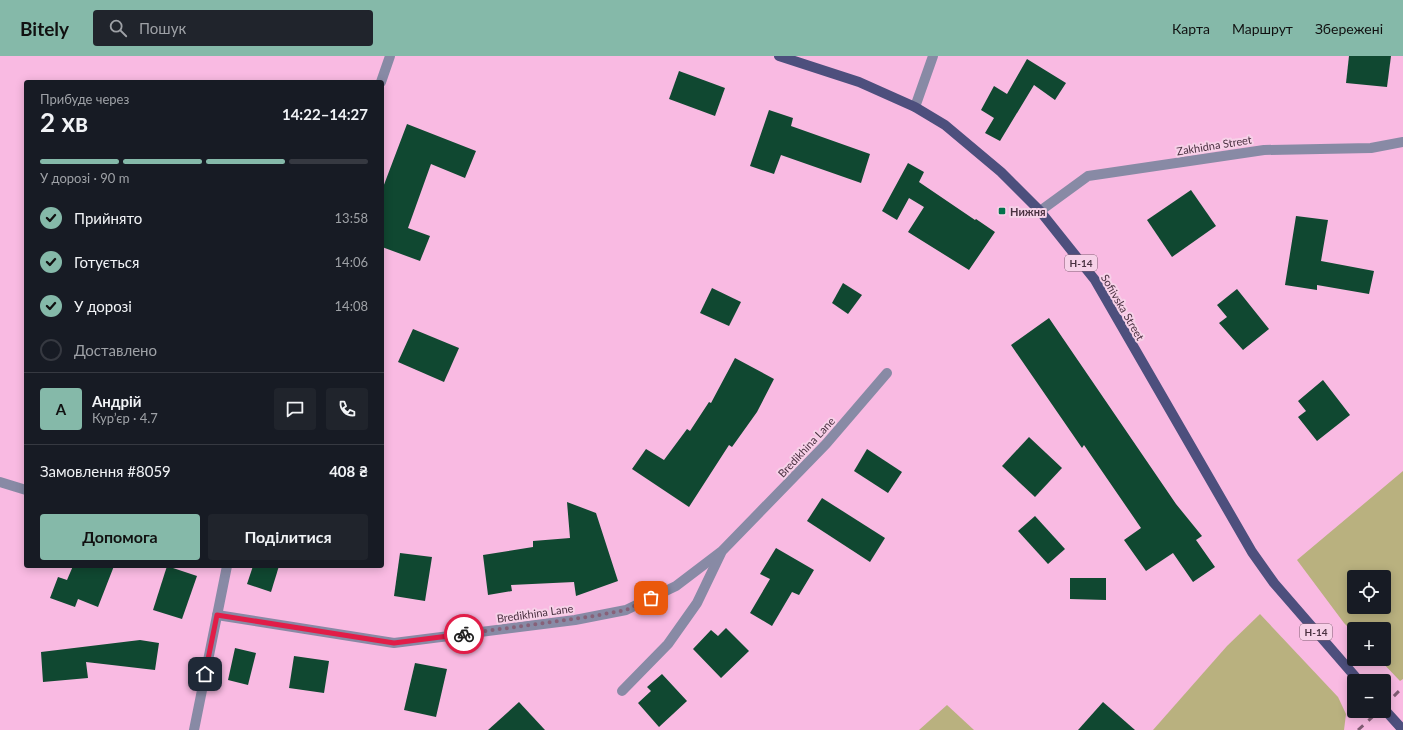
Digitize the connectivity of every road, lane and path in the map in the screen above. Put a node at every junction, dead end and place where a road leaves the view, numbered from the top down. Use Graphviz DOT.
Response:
graph roads {
  1 [pos="390,56"];
  2 [pos="779,56"];
  3 [pos="933,56"];
  4 [pos="381,80"];
  5 [pos="915,107"];
  6 [pos="1403,142"];
  7 [pos="1040,211"];
  8 [pos="888,373"];
  9 [pos="0,482"];
  10 [pos="24,489"];
  11 [pos="722,551"];
  12 [pos="226,568"];
  13 [pos="217,615"];
  14 [pos="1353,674"];
  15 [pos="622,690"];
  16 [pos="1391,717"];
  17 [pos="194,730"];
  18 [pos="1403,730"];
  1 -- 4 [label="street"];
  2 -- 5 [label="main road, Sofiivska Street / Н-14"];
  3 -- 5 [label="street"];
  5 -- 7 [label="main road, Sofiivska Street / Н-14"];
  6 -- 7 [label="street, Zakhidna Street"];
  7 -- 14 [label="main road, Sofiivska Street / Н-14"];
  8 -- 11 [label="street, Bredikhina Lane"];
  9 -- 10 [label="street"];
  11 -- 13 [label="street, Bredikhina Lane"];
  11 -- 15 [label="street, Bredikhina Lane"];
  12 -- 13 [label="street"];
  13 -- 17 [label="street"];
  16 -- 18 [label="main road"];
}
